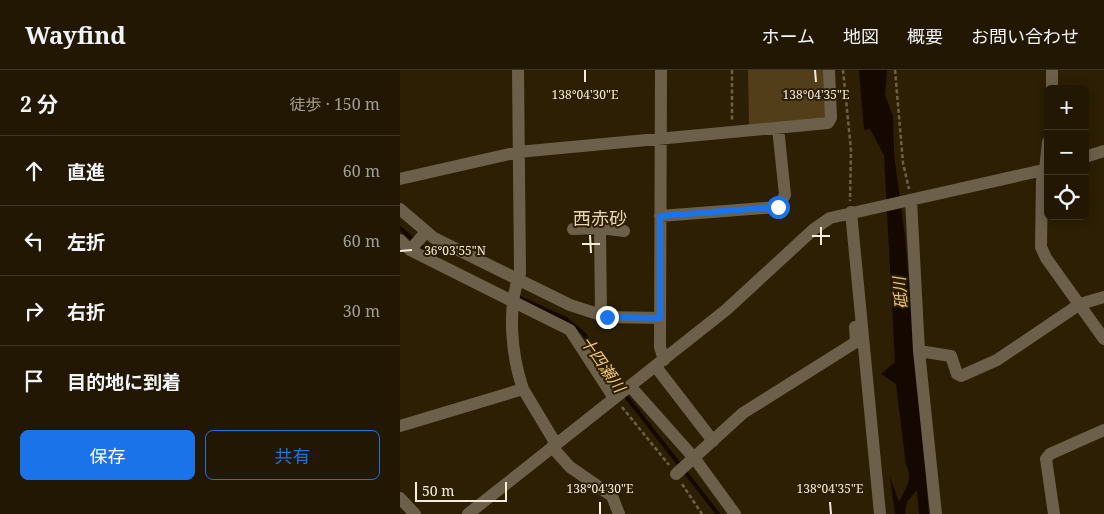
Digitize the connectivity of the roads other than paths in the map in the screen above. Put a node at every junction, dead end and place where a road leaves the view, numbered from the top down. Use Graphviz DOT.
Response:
graph roads {
  1 [pos="518,70"];
  2 [pos="661,70"];
  3 [pos="830,70"];
  4 [pos="1052,70"];
  5 [pos="1052,85"];
  6 [pos="778,128"];
  7 [pos="661,140"];
  8 [pos="1104,151"];
  9 [pos="518,152"];
  10 [pos="1089,156"];
  11 [pos="1044,170"];
  12 [pos="1044,174"];
  13 [pos="400,178"];
  14 [pos="906,201"];
  15 [pos="400,209"];
  16 [pos="856,211"];
  17 [pos="660,216"];
  18 [pos="600,228"];
  19 [pos="573,229"];
  20 [pos="624,230"];
  21 [pos="425,233"];
  22 [pos="400,240"];
  23 [pos="411,249"];
  24 [pos="518,281"];
  25 [pos="1104,297"];
  26 [pos="512,298"];
  27 [pos="1080,304"];
  28 [pos="862,306"];
  29 [pos="601,316"];
  30 [pos="660,318"];
  31 [pos="1104,339"];
  32 [pos="919,351"];
  33 [pos="660,363"];
  34 [pos="629,387"];
  35 [pos="523,389"];
  36 [pos="615,398"];
  37 [pos="400,426"];
  38 [pos="1104,430"];
  39 [pos="714,441"];
  40 [pos="554,445"];
  41 [pos="693,459"];
  42 [pos="677,473"];
  43 [pos="400,498"];
  44 [pos="414,514"];
  45 [pos="468,514"];
  46 [pos="619,514"];
  47 [pos="735,514"];
  48 [pos="880,514"];
  49 [pos="936,514"];
  50 [pos="1054,514"];
  1 -- 9 [label="street"];
  2 -- 7 [label="street"];
  3 -- 6 [label="street"];
  4 -- 5 [label="street"];
  6 -- 7 [label="street"];
  6 -- 17 [label="street"];
  7 -- 9 [label="street"];
  7 -- 17 [label="street"];
  8 -- 10 [label="street"];
  9 -- 13 [label="street"];
  9 -- 24 [label="street"];
  11 -- 14 [label="street"];
  12 -- 27 [label="street"];
  14 -- 16 [label="street"];
  14 -- 32 [label="street"];
  15 -- 21 [label="street"];
  16 -- 28 [label="street"];
  16 -- 33 [label="street"];
  17 -- 30 [label="street"];
  18 -- 19 [label="street"];
  18 -- 20 [label="street"];
  18 -- 29 [label="street"];
  21 -- 23 [label="street"];
  21 -- 24 [label="street"];
  22 -- 23 [label="street"];
  23 -- 26 [label="street"];
  24 -- 26 [label="street"];
  24 -- 29 [label="street"];
  25 -- 27 [label="street"];
  26 -- 35 [label="street"];
  26 -- 36 [label="street"];
  27 -- 31 [label="street"];
  27 -- 32 [label="street"];
  28 -- 39 [label="street"];
  28 -- 48 [label="street"];
  29 -- 30 [label="street"];
  30 -- 33 [label="street"];
  32 -- 49 [label="street"];
  33 -- 34 [label="street"];
  33 -- 39 [label="street"];
  34 -- 36 [label="street"];
  34 -- 41 [label="street"];
  35 -- 37 [label="street"];
  35 -- 40 [label="street"];
  36 -- 40 [label="street"];
  38 -- 50 [label="street"];
  39 -- 41 [label="street"];
  40 -- 45 [label="street"];
  40 -- 46 [label="street"];
  41 -- 42 [label="street"];
  41 -- 47 [label="street"];
  43 -- 44 [label="street"];
}
